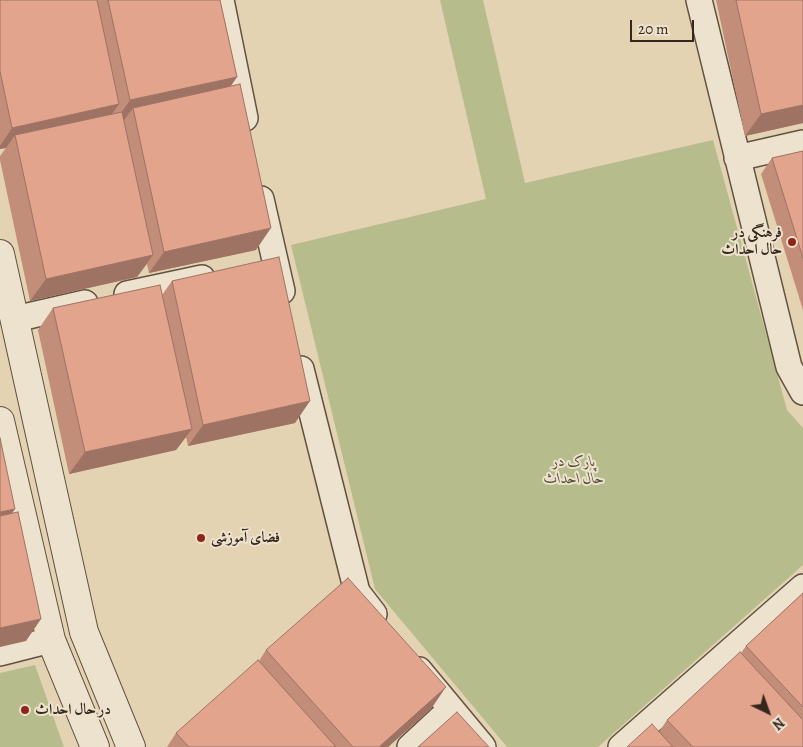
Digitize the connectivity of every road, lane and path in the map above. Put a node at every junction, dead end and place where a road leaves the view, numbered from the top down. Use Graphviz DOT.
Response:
graph roads {
  1 [pos="221,0"];
  2 [pos="698,0"];
  3 [pos="250,142"];
  4 [pos="803,143"];
  5 [pos="737,158"];
  6 [pos="257,180"];
  7 [pos="0,254"];
  8 [pos="227,272"];
  9 [pos="287,309"];
  10 [pos="14,319"];
  11 [pos="296,347"];
  12 [pos="803,392"];
  13 [pos="0,421"];
  14 [pos="803,587"];
  15 [pos="386,629"];
  16 [pos="51,640"];
  17 [pos="404,651"];
  18 [pos="0,653"];
  19 [pos="451,709"];
  20 [pos="95,747"];
  21 [pos="131,747"];
  22 [pos="410,747"];
  23 [pos="483,747"];
  24 [pos="621,747"];
  1 -- 3 [label="street"];
  2 -- 5 [label="street"];
  4 -- 5 [label="street"];
  5 -- 12 [label="street"];
  6 -- 9 [label="street"];
  7 -- 10 [label="street"];
  8 -- 10 [label="street"];
  10 -- 21 [label="street"];
  11 -- 15 [label="street"];
  13 -- 16 [label="street"];
  14 -- 24 [label="street"];
  16 -- 18 [label="street"];
  16 -- 20 [label="street"];
  17 -- 19 [label="street"];
  19 -- 22 [label="street"];
  19 -- 23 [label="street"];
}
